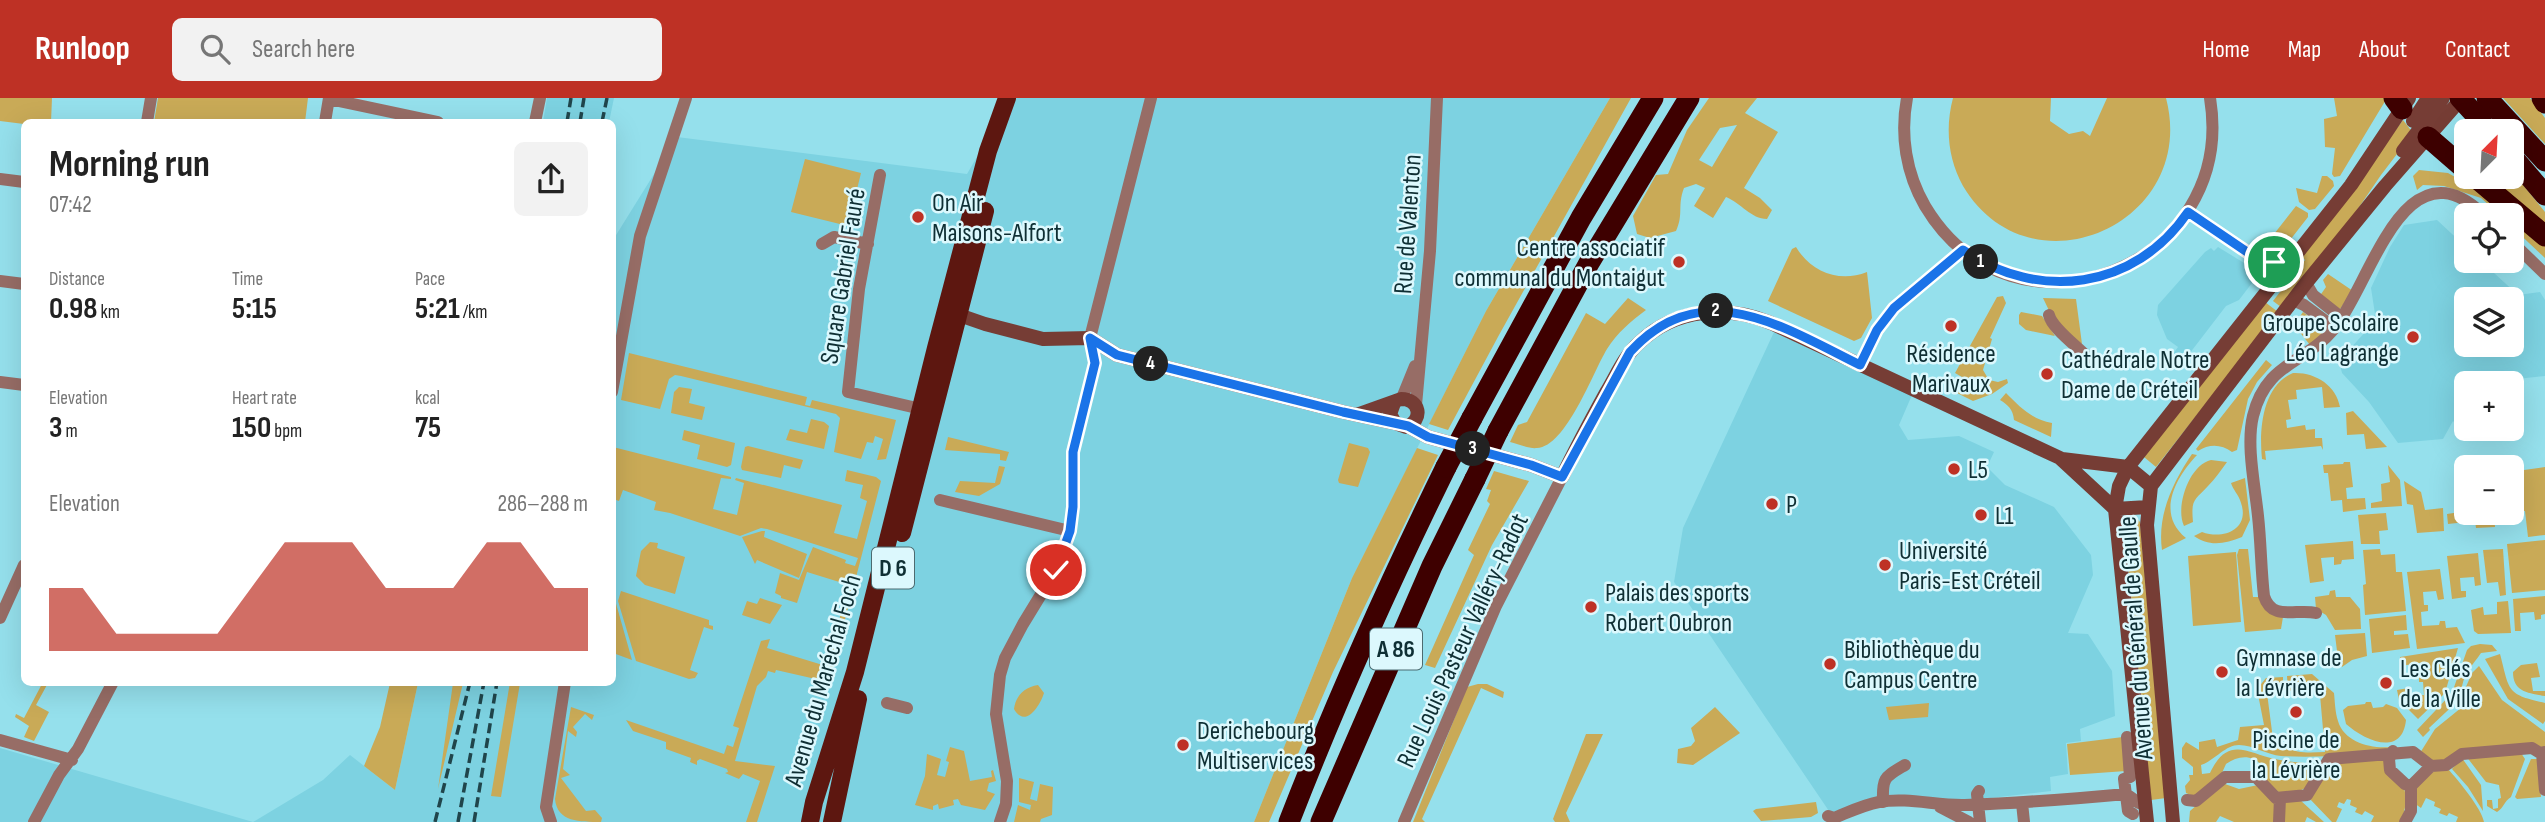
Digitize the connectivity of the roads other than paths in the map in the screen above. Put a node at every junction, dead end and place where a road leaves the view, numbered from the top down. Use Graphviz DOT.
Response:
graph roads {
  1 [pos="151,98"];
  2 [pos="540,98"];
  3 [pos="687,98"];
  4 [pos="1151,98"];
  5 [pos="1437,98"];
  6 [pos="1653,98"];
  7 [pos="1689,98"];
  8 [pos="1907,98"];
  9 [pos="2210,98"];
  10 [pos="2428,98"];
  11 [pos="2443,98"];
  12 [pos="2461,98"];
  13 [pos="2542,98"];
  14 [pos="329,99"];
  15 [pos="1006,102"];
  16 [pos="2545,103"];
  17 [pos="2488,114"];
  18 [pos="2411,115"];
  19 [pos="148,119"];
  20 [pos="326,119"];
  21 [pos="424,119"];
  22 [pos="536,119"];
  23 [pos="2454,158"];
  24 [pos="2545,161"];
  25 [pos="2524,170"];
  26 [pos="880,175"];
  27 [pos="0,178"];
  28 [pos="21,182"];
  29 [pos="2488,189"];
  30 [pos="2545,195"];
  31 [pos="2470,203"];
  32 [pos="2188,212"];
  33 [pos="2545,236"];
  34 [pos="822,244"];
  35 [pos="868,244"];
  36 [pos="1963,250"];
  37 [pos="2524,254"];
  38 [pos="2253,256"];
  39 [pos="2288,265"];
  40 [pos="2545,274"];
  41 [pos="0,281"];
  42 [pos="2306,283"];
  43 [pos="21,284"];
  44 [pos="2271,287"];
  45 [pos="2293,300"];
  46 [pos="952,313"];
  47 [pos="2049,316"];
  48 [pos="2338,323"];
  49 [pos="1090,338"];
  50 [pos="1420,357"];
  51 [pos="2091,361"];
  52 [pos="1860,365"];
  53 [pos="616,371"];
  54 [pos="0,382"];
  55 [pos="21,386"];
  56 [pos="1398,400"];
  57 [pos="920,409"];
  58 [pos="1417,410"];
  59 [pos="1358,414"];
  60 [pos="1401,425"];
  61 [pos="1438,439"];
  62 [pos="2060,458"];
  63 [pos="2128,467"];
  64 [pos="1562,477"];
  65 [pos="2151,486"];
  66 [pos="940,500"];
  67 [pos="2148,507"];
  68 [pos="2115,509"];
  69 [pos="1070,531"];
  70 [pos="21,572"];
  71 [pos="2316,613"];
  72 [pos="0,618"];
  73 [pos="111,686"];
  74 [pos="564,686"];
  75 [pos="887,703"];
  76 [pos="907,708"];
  77 [pos="2127,737"];
  78 [pos="0,740"];
  79 [pos="2393,752"];
  80 [pos="2537,753"];
  81 [pos="72,760"];
  82 [pos="1905,765"];
  83 [pos="2431,766"];
  84 [pos="2544,768"];
  85 [pos="2411,786"];
  86 [pos="2545,790"];
  87 [pos="2126,794"];
  88 [pos="1979,798"];
  89 [pos="2280,798"];
  90 [pos="2028,800"];
  91 [pos="2188,800"];
  92 [pos="1882,802"];
  93 [pos="1937,806"];
  94 [pos="2136,809"];
  95 [pos="1828,816"];
  96 [pos="34,822"];
  97 [pos="551,822"];
  98 [pos="810,822"];
  99 [pos="832,822"];
  100 [pos="1000,822"];
  101 [pos="1289,822"];
  102 [pos="1321,822"];
  103 [pos="1404,822"];
  104 [pos="1969,822"];
  105 [pos="1980,822"];
  106 [pos="2024,822"];
  107 [pos="2147,822"];
  108 [pos="2172,822"];
  109 [pos="2279,822"];
  110 [pos="2405,822"];
  1 -- 19 [label="street"];
  2 -- 22 [label="street"];
  3 -- 53 [label="street"];
  4 -- 49 [label="street"];
  5 -- 50 [label="street, Rue de Valenton"];
  6 -- 101 [label="highway, A 86, bridge"];
  7 -- 102 [label="highway, A 86, bridge"];
  8 -- 36 [label="street"];
  9 -- 32 [label="street"];
  10 -- 18 [label="main road"];
  11 -- 18 [label="main road"];
  12 -- 17 [label="highway, bridge"];
  12 -- 18 [label="main road, Avenue du Général de Gaulle"];
  13 -- 16 [label="highway"];
  14 -- 20 [label="street"];
  14 -- 21 [label="street"];
  15 -- 46 [label="main road, D 6"];
  17 -- 24 [label="highway"];
  18 -- 23 [label="highway"];
  18 -- 39 [label="main road, Avenue du Général de Gaulle"];
  18 -- 42 [label="main road, Avenue du Général de Gaulle"];
  25 -- 30 [label="highway"];
  26 -- 35 [label="street, Square Gabriel Fauré"];
  27 -- 28 [label="street"];
  29 -- 33 [label="highway"];
  31 -- 48 [label="street"];
  32 -- 36 [label="street"];
  32 -- 38 [label="street"];
  34 -- 35 [label="street"];
  35 -- 57 [label="street, Square Gabriel Fauré"];
  36 -- 52 [label="street"];
  37 -- 40 [label="street"];
  38 -- 39 [label="street"];
  38 -- 44 [label="street"];
  39 -- 44 [label="main road, Avenue du Général de Gaulle"];
  41 -- 43 [label="street"];
  42 -- 45 [label="main road, Avenue du Général de Gaulle"];
  42 -- 48 [label="street"];
  44 -- 63 [label="main road, Avenue du Général de Gaulle"];
  45 -- 48 [label="street"];
  45 -- 65 [label="main road, Avenue du Général de Gaulle"];
  46 -- 49 [label="main road"];
  46 -- 57 [label="main road, Avenue du Maréchal Foch / D 6"];
  46 -- 99 [label="main road, Avenue du Maréchal Foch / D 6"];
  47 -- 51 [label="street"];
  48 -- 71 [label="street"];
  49 -- 59 [label="main road"];
  49 -- 69 [label="street"];
  50 -- 56 [label="street, Rue de Valenton"];
  50 -- 58 [label="street, Rue de Valenton"];
  52 -- 62 [label="main road"];
  52 -- 64 [label="main road"];
  54 -- 55 [label="street"];
  56 -- 58 [label="main road"];
  56 -- 59 [label="main road"];
  56 -- 60 [label="main road"];
  57 -- 98 [label="main road, Avenue du Maréchal Foch / D 6"];
  58 -- 60 [label="main road"];
  58 -- 61 [label="main road"];
  59 -- 60 [label="main road"];
  60 -- 61 [label="main road"];
  61 -- 64 [label="main road"];
  62 -- 63 [label="main road"];
  62 -- 68 [label="main road"];
  63 -- 65 [label="main road"];
  63 -- 68 [label="main road, Avenue du Général de Gaulle"];
  64 -- 103 [label="street, Rue Louis Pasteur Valléry-Radot"];
  65 -- 67 [label="main road, Avenue du Général de Gaulle"];
  66 -- 69 [label="street"];
  67 -- 68 [label="main road"];
  67 -- 108 [label="main road, Avenue du Général de Gaulle"];
  68 -- 107 [label="main road, Avenue du Général de Gaulle"];
  69 -- 100 [label="street"];
  70 -- 72 [label="street"];
  73 -- 81 [label="street"];
  74 -- 97 [label="street"];
  75 -- 76 [label="street"];
  77 -- 87 [label="street"];
  78 -- 81 [label="street"];
  79 -- 83 [label="street"];
  79 -- 85 [label="street"];
  79 -- 89 [label="street"];
  80 -- 83 [label="street"];
  80 -- 84 [label="street"];
  81 -- 96 [label="street"];
  82 -- 92 [label="street"];
  83 -- 85 [label="street"];
  84 -- 86 [label="street"];
  85 -- 110 [label="street"];
  87 -- 90 [label="street"];
  87 -- 94 [label="street"];
  88 -- 90 [label="street"];
  88 -- 93 [label="street"];
  88 -- 105 [label="street"];
  89 -- 91 [label="street"];
  89 -- 109 [label="street"];
  90 -- 106 [label="street"];
  92 -- 93 [label="street"];
  92 -- 95 [label="street"];
  93 -- 104 [label="street"];
}
